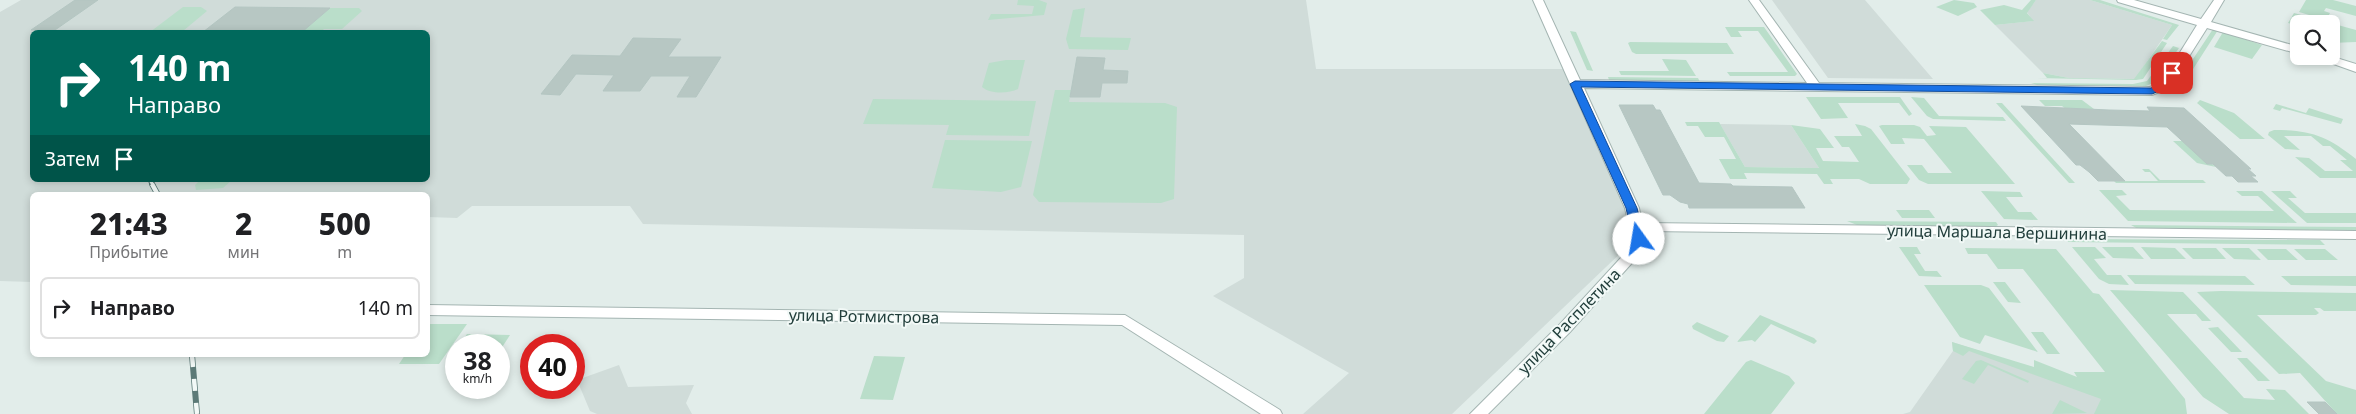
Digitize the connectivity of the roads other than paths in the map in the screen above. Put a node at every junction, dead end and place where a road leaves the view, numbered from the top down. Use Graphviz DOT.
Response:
graph roads {
  1 [pos="1538,0"];
  2 [pos="1754,0"];
  3 [pos="2122,0"];
  4 [pos="2219,0"];
  5 [pos="2203,24"];
  6 [pos="2290,48"];
  7 [pos="2340,63"];
  8 [pos="2356,68"];
  9 [pos="1575,84"];
  10 [pos="1816,87"];
  11 [pos="1638,227"];
  12 [pos="2356,236"];
  13 [pos="430,310"];
  14 [pos="1274,414"];
  15 [pos="1478,414"];
  1 -- 9 [label="street, улица Расплетина"];
  2 -- 10 [label="street"];
  3 -- 5 [label="street"];
  4 -- 5 [label="street"];
  5 -- 6 [label="street"];
  5 -- 10 [label="street"];
  7 -- 8 [label="street"];
  9 -- 10 [label="street"];
  9 -- 11 [label="street, улица Расплетина"];
  11 -- 12 [label="street, улица Маршала Вершинина"];
  11 -- 15 [label="street, улица Расплетина"];
  13 -- 14 [label="street, улица Ротмистрова"];
}
